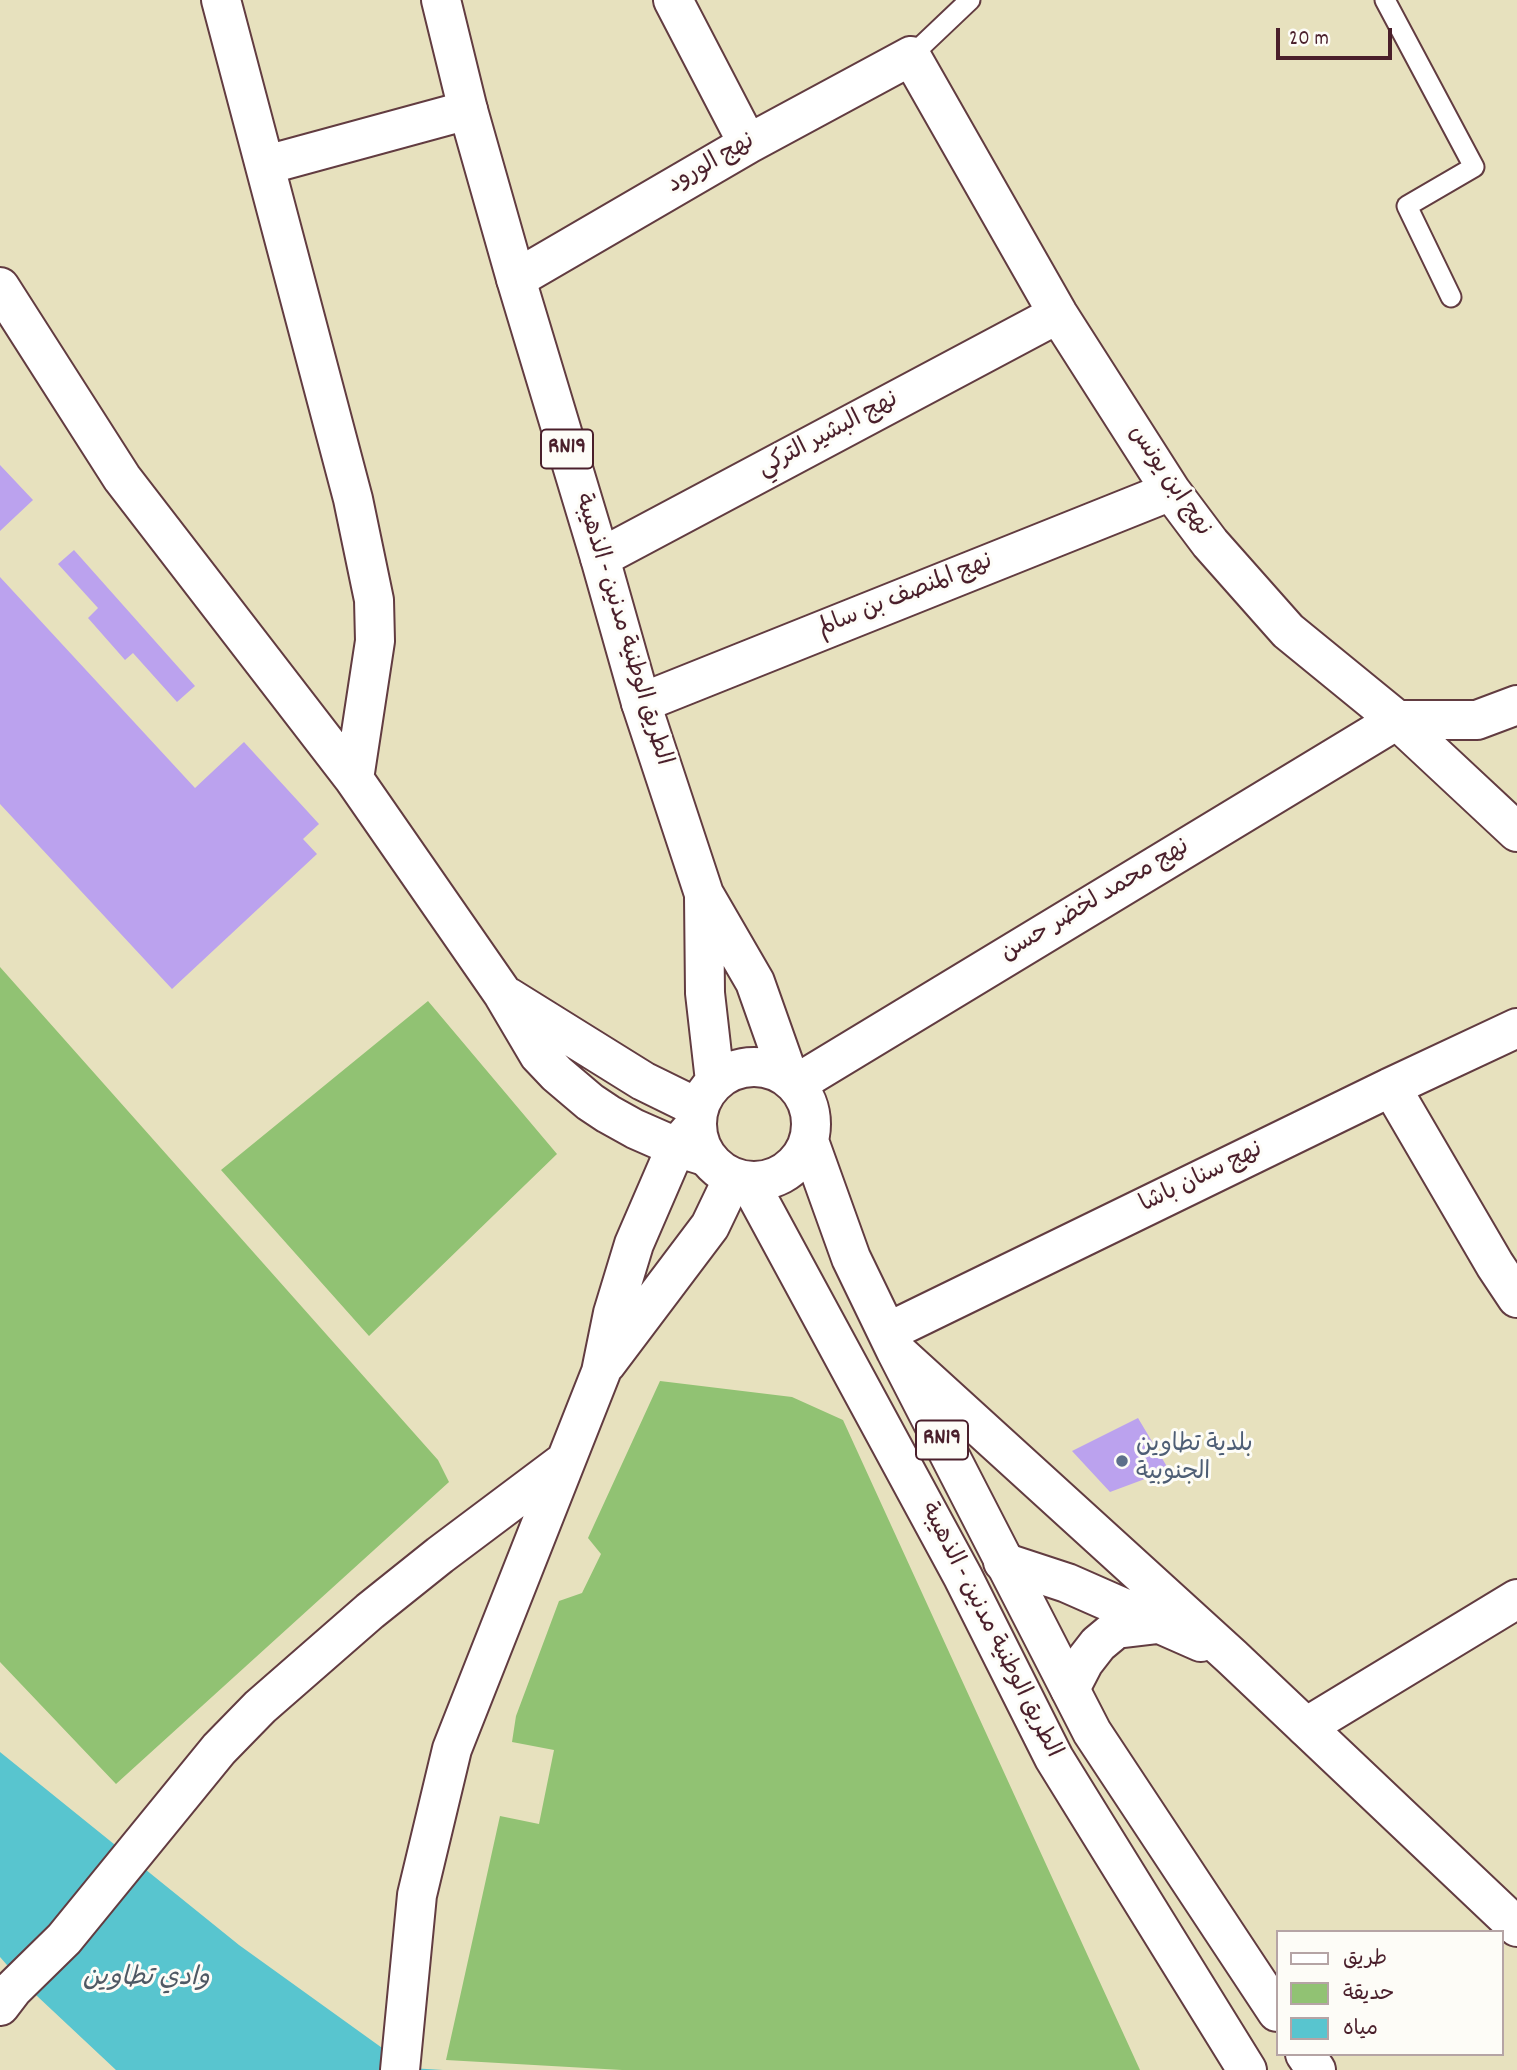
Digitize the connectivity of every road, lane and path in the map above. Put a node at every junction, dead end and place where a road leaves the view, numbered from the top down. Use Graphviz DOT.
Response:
graph roads {
  1 [pos="221,0"];
  2 [pos="441,0"];
  3 [pos="673,0"];
  4 [pos="971,0"];
  5 [pos="1385,0"];
  6 [pos="911,56"];
  7 [pos="468,110"];
  8 [pos="748,144"];
  9 [pos="266,165"];
  10 [pos="516,279"];
  11 [pos="0,287"];
  12 [pos="1451,297"];
  13 [pos="1058,314"];
  14 [pos="1171,491"];
  15 [pos="600,558"];
  16 [pos="641,703"];
  17 [pos="1517,705"];
  18 [pos="1397,720"];
  19 [pos="354,779"];
  20 [pos="1517,832"];
  21 [pos="704,894"];
  22 [pos="1517,1028"];
  23 [pos="792,1081"];
  24 [pos="1391,1087"];
  25 [pos="710,1139"];
  26 [pos="809,1141"];
  27 [pos="1517,1298"];
  28 [pos="892,1342"];
  29 [pos="601,1372"];
  30 [pos="564,1462"];
  31 [pos="1003,1562"];
  32 [pos="963,1577"];
  33 [pos="1517,1599"];
  34 [pos="1158,1624"];
  35 [pos="1232,1657"];
  36 [pos="1070,1689"];
  37 [pos="1306,1727"];
  38 [pos="1517,1927"];
  39 [pos="7,1997"];
  40 [pos="1276,2010"];
  41 [pos="402,2058"];
  42 [pos="1247,2070"];
  1 -- 9 [label="street"];
  2 -- 7 [label="street, الطريق الوطنية مدنين - الذهيبة / RN19"];
  3 -- 8 [label="street"];
  4 -- 6 [label="lane"];
  5 -- 12 [label="lane"];
  6 -- 8 [label="street, نهج الورود"];
  6 -- 13 [label="street, نهج ابن يونس"];
  7 -- 9 [label="street"];
  7 -- 10 [label="street, الطريق الوطنية مدنين - الذهيبة / RN19"];
  8 -- 10 [label="street, نهج الورود"];
  9 -- 19 [label="street"];
  10 -- 15 [label="street, الطريق الوطنية مدنين - الذهيبة / RN19"];
  11 -- 19 [label="street"];
  13 -- 14 [label="street, نهج ابن يونس"];
  13 -- 15 [label="street, نهج البشير التركي"];
  14 -- 16 [label="street, نهج المنصف بن سالم"];
  14 -- 18 [label="street, نهج ابن يونس"];
  15 -- 16 [label="street, الطريق الوطنية مدنين - الذهيبة / RN19"];
  16 -- 21 [label="street, الطريق الوطنية مدنين - الذهيبة / RN19"];
  17 -- 18 [label="street"];
  18 -- 20 [label="street, نهج ابن يونس"];
  18 -- 23 [label="street, نهج محمد لخضر حسن"];
  19 -- 25 [label="street"];
  21 -- 23 [label="street, الطريق الوطنية مدنين - الذهيبة / RN19"];
  21 -- 25 [label="street, الطريق الوطنية مدنين - الذهيبة / RN19"];
  22 -- 24 [label="street, نهج سنان باشا"];
  23 -- 25 [label="street"];
  23 -- 26 [label="street, RN19"];
  24 -- 27 [label="street"];
  24 -- 28 [label="street, نهج سنان باشا"];
  25 -- 26 [label="street"];
  25 -- 29 [label="street"];
  25 -- 29 [label="street"];
  25 -- 32 [label="street, الطريق الوطنية مدنين - الذهيبة / RN19"];
  26 -- 28 [label="street, الطريق الوطنية مدنين - الذهيبة / RN19"];
  28 -- 31 [label="street, الطريق الوطنية مدنين - الذهيبة / RN19"];
  28 -- 35 [label="street"];
  29 -- 30 [label="street"];
  30 -- 39 [label="street"];
  30 -- 41 [label="street"];
  31 -- 32 [label="street"];
  31 -- 34 [label="street"];
  31 -- 36 [label="street, الطريق الوطنية مدنين - الذهيبة / RN19"];
  32 -- 42 [label="street, الطريق الوطنية مدنين - الذهيبة / RN19"];
  33 -- 37 [label="street"];
  34 -- 35 [label="street"];
  34 -- 36 [label="street"];
  35 -- 37 [label="street"];
  36 -- 40 [label="street, الطريق الوطنية مدنين - الذهيبة / RN19"];
  37 -- 38 [label="street"];
}
